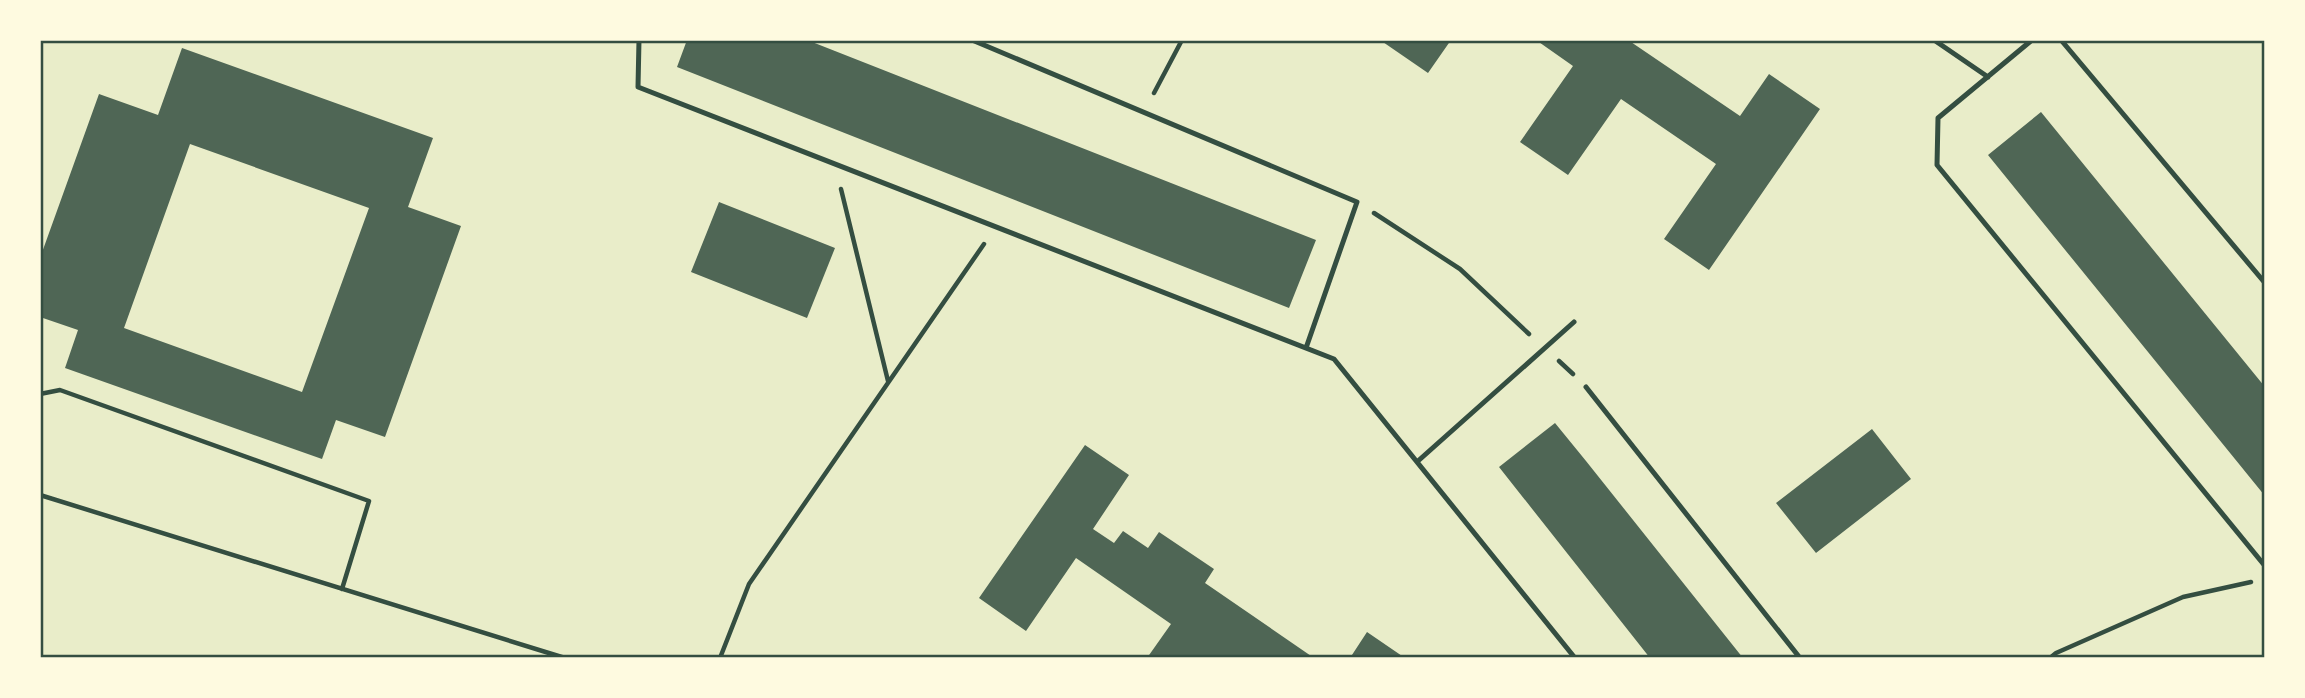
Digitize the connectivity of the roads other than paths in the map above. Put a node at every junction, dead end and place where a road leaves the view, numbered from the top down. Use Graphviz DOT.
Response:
graph roads {
  1 [pos="639,40"];
  2 [pos="972,40"];
  3 [pos="1934,40"];
  4 [pos="2032,40"];
  5 [pos="2061,40"];
  6 [pos="1987,77"];
  7 [pos="2265,283"];
  8 [pos="1574,322"];
  9 [pos="1306,348"];
  10 [pos="1586,387"];
  11 [pos="1418,461"];
  12 [pos="2265,565"];
  13 [pos="1575,658"];
  14 [pos="1800,658"];
  1 -- 9 [label="lane"];
  2 -- 9 [label="lane"];
  3 -- 6 [label="lane"];
  4 -- 6 [label="lane"];
  5 -- 7 [label="lane"];
  6 -- 12 [label="lane"];
  8 -- 11 [label="lane"];
  9 -- 11 [label="lane"];
  10 -- 14 [label="lane"];
  11 -- 13 [label="lane"];
}
